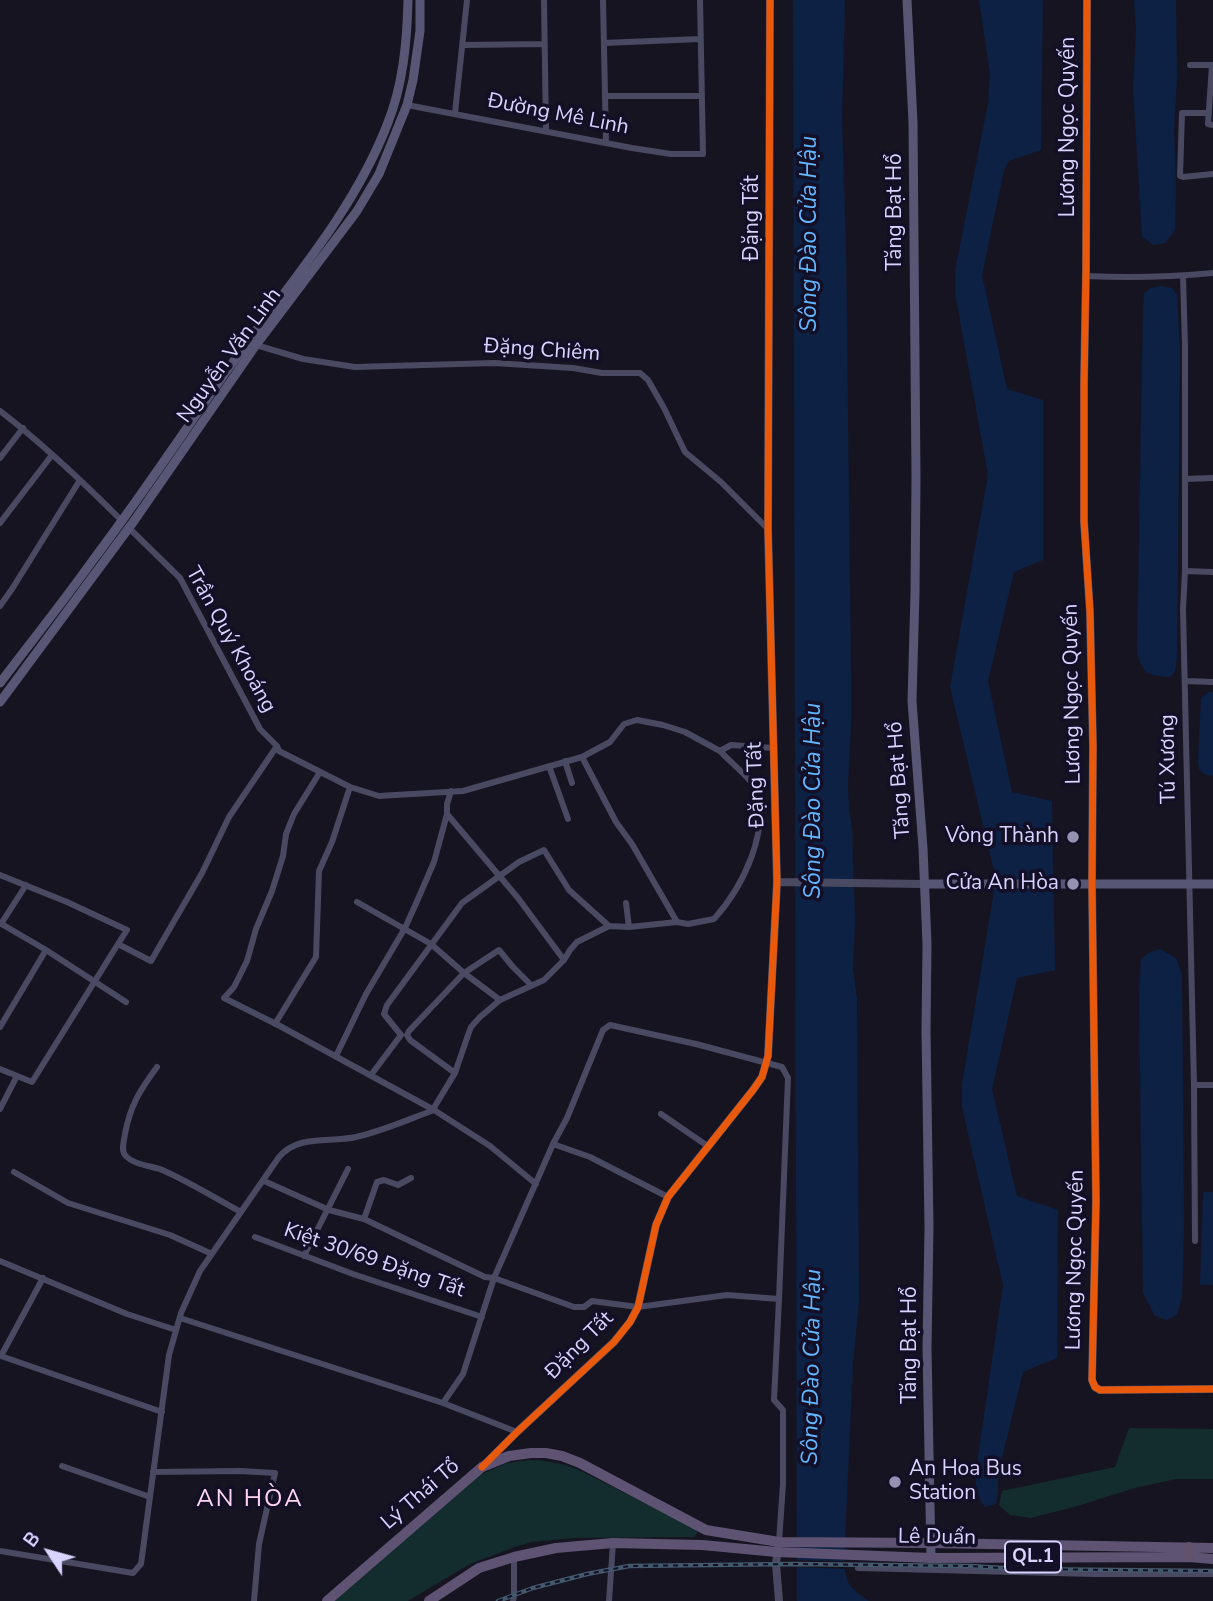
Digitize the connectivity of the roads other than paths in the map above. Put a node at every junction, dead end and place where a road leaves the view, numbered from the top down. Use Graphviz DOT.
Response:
graph roads {
  1 [pos="408,0"];
  2 [pos="421,0"];
  3 [pos="467,0"];
  4 [pos="544,0"];
  5 [pos="603,0"];
  6 [pos="700,0"];
  7 [pos="770,0"];
  8 [pos="907,0"];
  9 [pos="1087,0"];
  10 [pos="700,39"];
  11 [pos="604,43"];
  12 [pos="544,44"];
  13 [pos="463,45"];
  14 [pos="1190,65"];
  15 [pos="1213,65"];
  16 [pos="605,96"];
  17 [pos="702,96"];
  18 [pos="407,105"];
  19 [pos="455,113"];
  20 [pos="1209,113"];
  21 [pos="1213,125"];
  22 [pos="546,131"];
  23 [pos="606,142"];
  24 [pos="368,169"];
  25 [pos="379,174"];
  26 [pos="1213,174"];
  27 [pos="1213,273"];
  28 [pos="1086,276"];
  29 [pos="1183,276"];
  30 [pos="256,345"];
  31 [pos="242,346"];
  32 [pos="0,411"];
  33 [pos="23,428"];
  34 [pos="52,455"];
  35 [pos="0,458"];
  36 [pos="1213,478"];
  37 [pos="1185,479"];
  38 [pos="80,480"];
  39 [pos="122,521"];
  40 [pos="0,523"];
  41 [pos="129,528"];
  42 [pos="768,529"];
  43 [pos="1185,571"];
  44 [pos="1213,572"];
  45 [pos="0,606"];
  46 [pos="1186,681"];
  47 [pos="1213,682"];
  48 [pos="3,686"];
  49 [pos="0,702"];
  50 [pos="277,746"];
  51 [pos="773,748"];
  52 [pos="720,751"];
  53 [pos="582,757"];
  54 [pos="565,761"];
  55 [pos="549,766"];
  56 [pos="320,772"];
  57 [pos="572,783"];
  58 [pos="350,787"];
  59 [pos="451,791"];
  60 [pos="447,814"];
  61 [pos="568,819"];
  62 [pos="0,875"];
  63 [pos="500,877"];
  64 [pos="777,882"];
  65 [pos="1092,883"];
  66 [pos="925,884"];
  67 [pos="1189,884"];
  68 [pos="1213,884"];
  69 [pos="26,886"];
  70 [pos="357,902"];
  71 [pos="626,903"];
  72 [pos="677,922"];
  73 [pos="1,924"];
  74 [pos="609,926"];
  75 [pos="629,927"];
  76 [pos="405,928"];
  77 [pos="118,944"];
  78 [pos="431,944"];
  79 [pos="46,950"];
  80 [pos="564,960"];
  81 [pos="464,974"];
  82 [pos="95,981"];
  83 [pos="531,985"];
  84 [pos="500,1000"];
  85 [pos="126,1002"];
  86 [pos="275,1024"];
  87 [pos="0,1027"];
  88 [pos="409,1031"];
  89 [pos="401,1035"];
  90 [pos="336,1056"];
  91 [pos="767,1063"];
  92 [pos="157,1067"];
  93 [pos="0,1069"];
  94 [pos="455,1073"];
  95 [pos="371,1075"];
  96 [pos="17,1076"];
  97 [pos="1194,1085"];
  98 [pos="1213,1085"];
  99 [pos="0,1109"];
  100 [pos="434,1110"];
  101 [pos="661,1114"];
  102 [pos="553,1144"];
  103 [pos="709,1147"];
  104 [pos="348,1169"];
  105 [pos="14,1172"];
  106 [pos="411,1178"];
  107 [pos="264,1181"];
  108 [pos="536,1184"];
  109 [pos="668,1197"];
  110 [pos="328,1210"];
  111 [pos="242,1212"];
  112 [pos="364,1219"];
  113 [pos="255,1237"];
  114 [pos="1195,1241"];
  115 [pos="212,1254"];
  116 [pos="304,1256"];
  117 [pos="0,1261"];
  118 [pos="43,1278"];
  119 [pos="494,1278"];
  120 [pos="779,1300"];
  121 [pos="638,1307"];
  122 [pos="482,1317"];
  123 [pos="180,1318"];
  124 [pos="176,1329"];
  125 [pos="1213,1390"];
  126 [pos="443,1404"];
  127 [pos="162,1412"];
  128 [pos="517,1432"];
  129 [pos="62,1466"];
  130 [pos="482,1467"];
  131 [pos="153,1472"];
  132 [pos="150,1497"];
  133 [pos="706,1530"];
  134 [pos="613,1543"];
  135 [pos="931,1543"];
  136 [pos="702,1545"];
  137 [pos="781,1547"];
  138 [pos="1213,1548"];
  139 [pos="854,1549"];
  140 [pos="0,1551"];
  141 [pos="1189,1552"];
  142 [pos="514,1557"];
  143 [pos="931,1558"];
  144 [pos="1213,1559"];
  145 [pos="858,1568"];
  146 [pos="1213,1574"];
  147 [pos="254,1601"];
  148 [pos="327,1601"];
  149 [pos="429,1601"];
  150 [pos="513,1601"];
  151 [pos="609,1601"];
  152 [pos="779,1601"];
  1 -- 24 [label="main road, Nguyễn Văn Linh"];
  2 -- 18 [label="main road, Nguyễn Văn Linh"];
  3 -- 13 [label="street"];
  4 -- 12 [label="street"];
  5 -- 11 [label="street"];
  6 -- 10 [label="street"];
  7 -- 42 [label="street, Đặng Tất"];
  8 -- 66 [label="main road, Tăng Bạt Hổ"];
  9 -- 28 [label="street, Lương Ngọc Quyến"];
  10 -- 11 [label="street"];
  10 -- 17 [label="street"];
  11 -- 16 [label="street"];
  12 -- 13 [label="street"];
  12 -- 22 [label="street"];
  13 -- 19 [label="street"];
  14 -- 15 [label="street"];
  15 -- 20 [label="street"];
  16 -- 17 [label="street"];
  16 -- 23 [label="street"];
  17 -- 23 [label="street, Đường Mê Linh"];
  18 -- 19 [label="street, Đường Mê Linh"];
  18 -- 25 [label="main road, Nguyễn Văn Linh"];
  19 -- 22 [label="street, Đường Mê Linh"];
  20 -- 21 [label="street"];
  20 -- 26 [label="street"];
  22 -- 23 [label="street, Đường Mê Linh"];
  24 -- 25 [label="main road"];
  24 -- 31 [label="main road, Nguyễn Văn Linh"];
  25 -- 30 [label="main road, Nguyễn Văn Linh"];
  27 -- 29 [label="street"];
  28 -- 29 [label="street"];
  28 -- 65 [label="street, Lương Ngọc Quyến"];
  29 -- 37 [label="street, Tú Xương"];
  30 -- 31 [label="street, Đặng Chiêm"];
  30 -- 41 [label="main road, Nguyễn Văn Linh"];
  30 -- 42 [label="street, Đặng Chiêm"];
  31 -- 39 [label="main road, Nguyễn Văn Linh"];
  32 -- 33 [label="street"];
  33 -- 34 [label="street"];
  33 -- 35 [label="street"];
  34 -- 38 [label="street"];
  34 -- 40 [label="street"];
  36 -- 37 [label="street"];
  37 -- 43 [label="street, Tú Xương"];
  38 -- 39 [label="street"];
  38 -- 45 [label="street"];
  39 -- 41 [label="main road"];
  39 -- 48 [label="main road, Nguyễn Văn Linh"];
  41 -- 48 [label="main road, Nguyễn Văn Linh"];
  41 -- 50 [label="street, Trần Quý Khoáng"];
  42 -- 51 [label="street, Đặng Tất"];
  43 -- 44 [label="street"];
  43 -- 46 [label="street, Tú Xương"];
  46 -- 47 [label="street"];
  46 -- 67 [label="street, Tú Xương"];
  48 -- 49 [label="main road, Nguyễn Văn Linh"];
  50 -- 56 [label="street, Trần Quý Khoáng"];
  50 -- 77 [label="street"];
  51 -- 52 [label="street"];
  51 -- 64 [label="street, Đặng Tất"];
  52 -- 53 [label="street, Trần Quý Khoáng"];
  52 -- 72 [label="street, Trần Quý Khoáng"];
  53 -- 54 [label="street, Trần Quý Khoáng"];
  53 -- 72 [label="street"];
  54 -- 55 [label="street, Trần Quý Khoáng"];
  54 -- 57 [label="street"];
  55 -- 59 [label="street, Trần Quý Khoáng"];
  55 -- 61 [label="street"];
  56 -- 58 [label="street, Trần Quý Khoáng"];
  56 -- 86 [label="street"];
  58 -- 59 [label="street, Trần Quý Khoáng"];
  58 -- 86 [label="street"];
  59 -- 60 [label="street"];
  60 -- 63 [label="street"];
  60 -- 76 [label="street"];
  62 -- 69 [label="street"];
  63 -- 74 [label="street"];
  63 -- 78 [label="street"];
  63 -- 80 [label="street"];
  64 -- 66 [label="street"];
  64 -- 91 [label="street, Đặng Tất"];
  65 -- 66 [label="main road"];
  65 -- 67 [label="main road"];
  65 -- 125 [label="street, Lương Ngọc Quyến"];
  66 -- 135 [label="main road, Tăng Bạt Hổ"];
  67 -- 68 [label="main road"];
  67 -- 97 [label="street, Tú Xương"];
  69 -- 73 [label="street"];
  69 -- 77 [label="street"];
  70 -- 76 [label="street"];
  71 -- 75 [label="street"];
  72 -- 75 [label="street"];
  73 -- 79 [label="street"];
  74 -- 75 [label="street"];
  74 -- 80 [label="street"];
  76 -- 78 [label="street"];
  76 -- 90 [label="street"];
  77 -- 82 [label="street"];
  78 -- 81 [label="street"];
  78 -- 89 [label="street"];
  79 -- 82 [label="street"];
  79 -- 87 [label="street"];
  80 -- 83 [label="street"];
  81 -- 83 [label="street"];
  81 -- 84 [label="street"];
  81 -- 88 [label="street"];
  82 -- 85 [label="street"];
  82 -- 96 [label="street"];
  83 -- 84 [label="street"];
  84 -- 94 [label="street"];
  86 -- 90 [label="street"];
  88 -- 89 [label="street"];
  88 -- 94 [label="street"];
  89 -- 95 [label="street"];
  90 -- 95 [label="street"];
  91 -- 102 [label="street"];
  91 -- 103 [label="street, Đặng Tất"];
  91 -- 120 [label="street"];
  92 -- 111 [label="street"];
  93 -- 96 [label="street"];
  94 -- 100 [label="street"];
  95 -- 100 [label="street"];
  96 -- 99 [label="street"];
  97 -- 98 [label="street"];
  97 -- 114 [label="street, Tú Xương"];
  100 -- 107 [label="street"];
  100 -- 108 [label="street"];
  101 -- 103 [label="street"];
  102 -- 108 [label="street"];
  102 -- 109 [label="street"];
  103 -- 109 [label="street, Đặng Tất"];
  104 -- 110 [label="street"];
  105 -- 115 [label="street"];
  106 -- 112 [label="street"];
  107 -- 110 [label="street"];
  107 -- 111 [label="street"];
  108 -- 119 [label="street"];
  109 -- 121 [label="street, Đặng Tất"];
  110 -- 112 [label="street"];
  110 -- 116 [label="street"];
  111 -- 115 [label="street"];
  112 -- 119 [label="street"];
  113 -- 116 [label="street, Kiệt 30/69 Đặng Tất"];
  115 -- 123 [label="street"];
  116 -- 122 [label="street, Kiệt 30/69 Đặng Tất"];
  117 -- 118 [label="street"];
  118 -- 124 [label="street"];
  118 -- 127 [label="street"];
  119 -- 121 [label="street"];
  119 -- 122 [label="street"];
  120 -- 121 [label="street"];
  120 -- 137 [label="street"];
  121 -- 128 [label="street, Đặng Tất"];
  122 -- 126 [label="street"];
  123 -- 124 [label="street"];
  123 -- 126 [label="street"];
  124 -- 127 [label="street"];
  126 -- 128 [label="street"];
  127 -- 131 [label="street"];
  128 -- 130 [label="street, Đặng Tất"];
  129 -- 132 [label="street"];
  130 -- 133 [label="main road, Lý Thái Tổ / QL.1"];
  130 -- 148 [label="main road, Lý Thái Tổ / QL.1"];
  131 -- 132 [label="street"];
  131 -- 147 [label="street"];
  132 -- 140 [label="street"];
  133 -- 136 [label="main road"];
  133 -- 137 [label="main road, Lê Duẩn / QL.1"];
  134 -- 136 [label="main road, QL.1"];
  134 -- 142 [label="main road, QL.1"];
  134 -- 151 [label="street"];
  135 -- 139 [label="main road, Lê Duẩn / QL.1"];
  135 -- 141 [label="main road, Lê Duẩn / QL.1"];
  135 -- 143 [label="main road, Tăng Bạt Hổ"];
  136 -- 137 [label="main road, Lê Duẩn / QL.1"];
  137 -- 139 [label="main road, Lê Duẩn / QL.1"];
  137 -- 152 [label="street"];
  138 -- 141 [label="main road, Lê Duẩn / QL.1"];
  139 -- 143 [label="main road, Lê Duẩn / QL.1"];
  141 -- 143 [label="main road, Lê Duẩn / QL.1"];
  141 -- 144 [label="main road, Lê Duẩn / QL.1"];
  142 -- 149 [label="main road, QL.1"];
  142 -- 150 [label="street"];
  145 -- 146 [label="street"];
}
